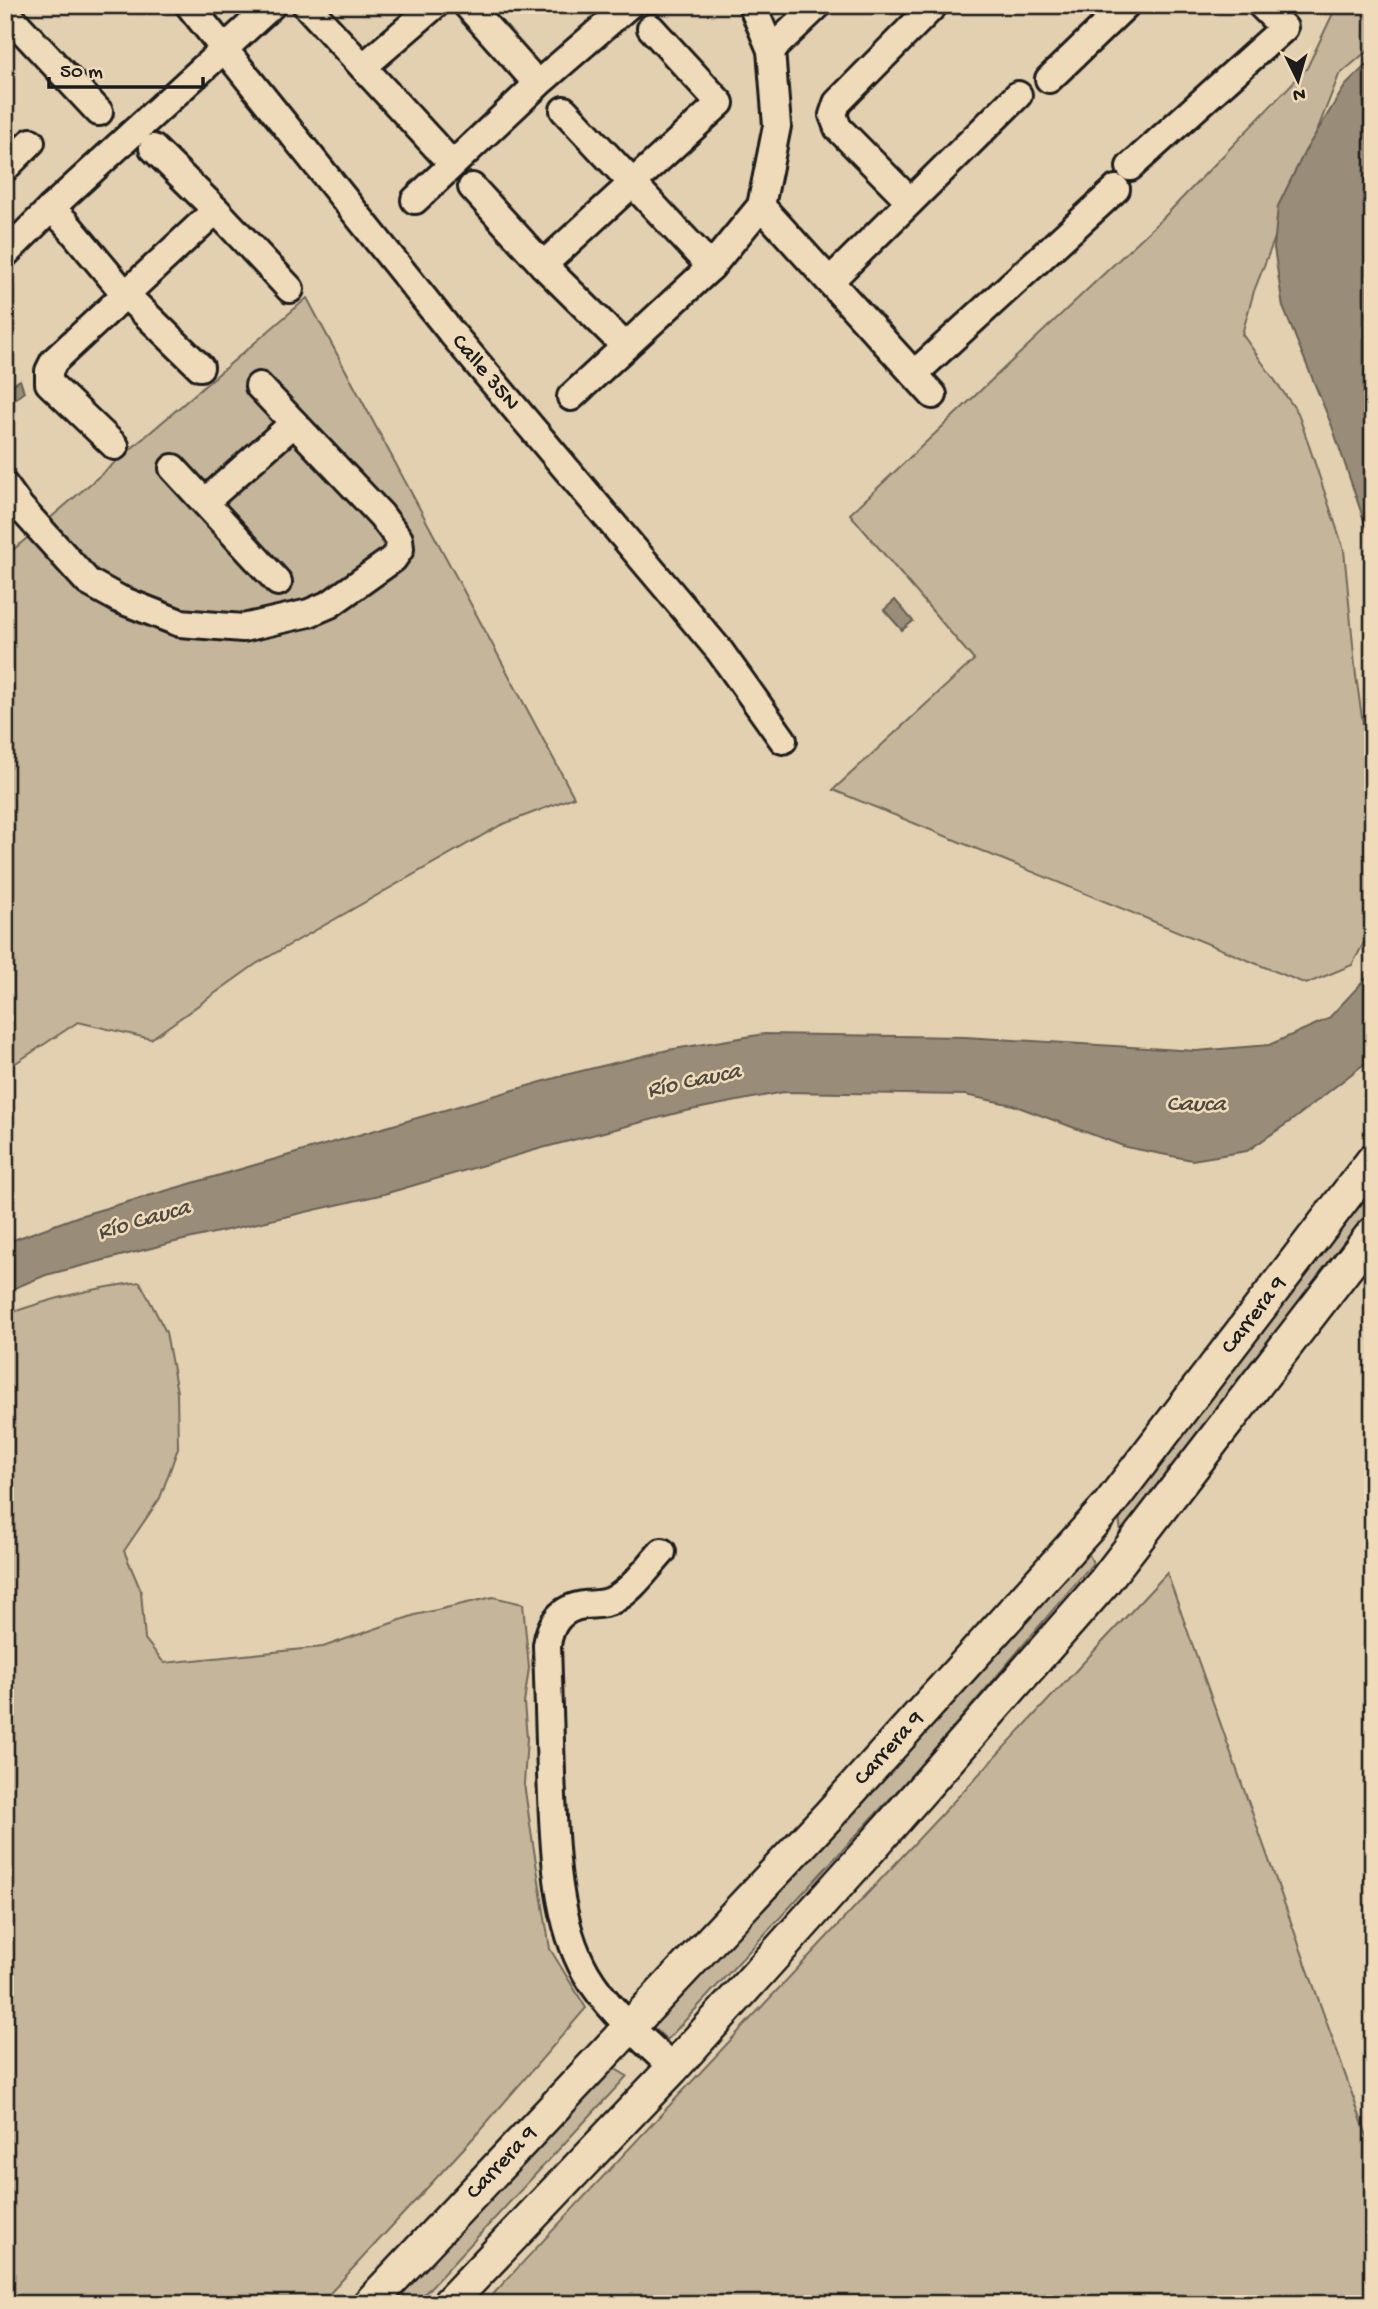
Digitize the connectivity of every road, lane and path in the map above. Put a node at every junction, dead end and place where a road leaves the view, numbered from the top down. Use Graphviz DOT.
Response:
graph roads {
  1 [pos="189,5"];
  2 [pos="272,5"];
  3 [pos="306,5"];
  4 [pos="435,5"];
  5 [pos="467,5"];
  6 [pos="629,5"];
  7 [pos="752,5"];
  8 [pos="818,5"];
  9 [pos="934,5"];
  10 [pos="1126,5"];
  11 [pos="1261,5"];
  12 [pos="7,19"];
  13 [pos="652,28"];
  14 [pos="225,49"];
  15 [pos="771,50"];
  16 [pos="363,67"];
  17 [pos="527,72"];
  18 [pos="1049,79"];
  19 [pos="1018,95"];
  20 [pos="564,110"];
  21 [pos="99,112"];
  22 [pos="31,142"];
  23 [pos="153,148"];
  24 [pos="442,152"];
  25 [pos="1130,167"];
  26 [pos="5,168"];
  27 [pos="631,184"];
  28 [pos="472,187"];
  29 [pos="1116,189"];
  30 [pos="415,200"];
  31 [pos="910,201"];
  32 [pos="761,206"];
  33 [pos="51,208"];
  34 [pos="216,210"];
  35 [pos="5,254"];
  36 [pos="543,265"];
  37 [pos="711,267"];
  38 [pos="830,281"];
  39 [pos="290,289"];
  40 [pos="126,295"];
  41 [pos="625,346"];
  42 [pos="200,367"];
  43 [pos="914,374"];
  44 [pos="259,386"];
  45 [pos="933,395"];
  46 [pos="570,397"];
  47 [pos="294,423"];
  48 [pos="115,446"];
  49 [pos="173,468"];
  50 [pos="5,486"];
  51 [pos="205,502"];
  52 [pos="278,582"];
  53 [pos="783,740"];
  54 [pos="1373,1160"];
  55 [pos="1373,1233"];
  56 [pos="1108,1506"];
  57 [pos="662,1552"];
  58 [pos="1122,1561"];
  59 [pos="631,2027"];
  60 [pos="673,2068"];
  61 [pos="369,2304"];
  62 [pos="448,2304"];
  1 -- 14 [label="street, Calle 35N"];
  2 -- 14 [label="street"];
  3 -- 16 [label="street"];
  4 -- 16 [label="street"];
  5 -- 17 [label="street"];
  6 -- 30 [label="street"];
  7 -- 15 [label="street"];
  8 -- 15 [label="street"];
  9 -- 31 [label="street"];
  10 -- 18 [label="street"];
  11 -- 25 [label="street"];
  12 -- 21 [label="street"];
  13 -- 27 [label="street"];
  14 -- 33 [label="street"];
  14 -- 53 [label="street, Calle 35N"];
  15 -- 32 [label="street"];
  16 -- 24 [label="street"];
  19 -- 31 [label="street"];
  20 -- 27 [label="street"];
  22 -- 26 [label="street"];
  23 -- 34 [label="street"];
  27 -- 36 [label="street"];
  27 -- 37 [label="street"];
  28 -- 36 [label="street"];
  29 -- 43 [label="street"];
  31 -- 38 [label="street"];
  32 -- 37 [label="street"];
  32 -- 38 [label="street"];
  33 -- 35 [label="street"];
  33 -- 40 [label="street"];
  34 -- 39 [label="street"];
  34 -- 40 [label="street"];
  36 -- 41 [label="street"];
  37 -- 41 [label="street"];
  38 -- 43 [label="street"];
  40 -- 42 [label="street"];
  40 -- 48 [label="street"];
  41 -- 46 [label="street"];
  43 -- 45 [label="street"];
  44 -- 47 [label="street"];
  47 -- 50 [label="street"];
  47 -- 51 [label="street"];
  49 -- 51 [label="street"];
  51 -- 52 [label="street"];
  54 -- 56 [label="main road, Carrera 9"];
  55 -- 58 [label="main road, Carrera 9"];
  56 -- 58 [label="main road"];
  56 -- 59 [label="main road, Carrera 9"];
  57 -- 59 [label="street"];
  58 -- 60 [label="main road, Carrera 9"];
  59 -- 60 [label="street"];
  59 -- 61 [label="main road, Carrera 9"];
  60 -- 62 [label="main road, Carrera 9"];
}
